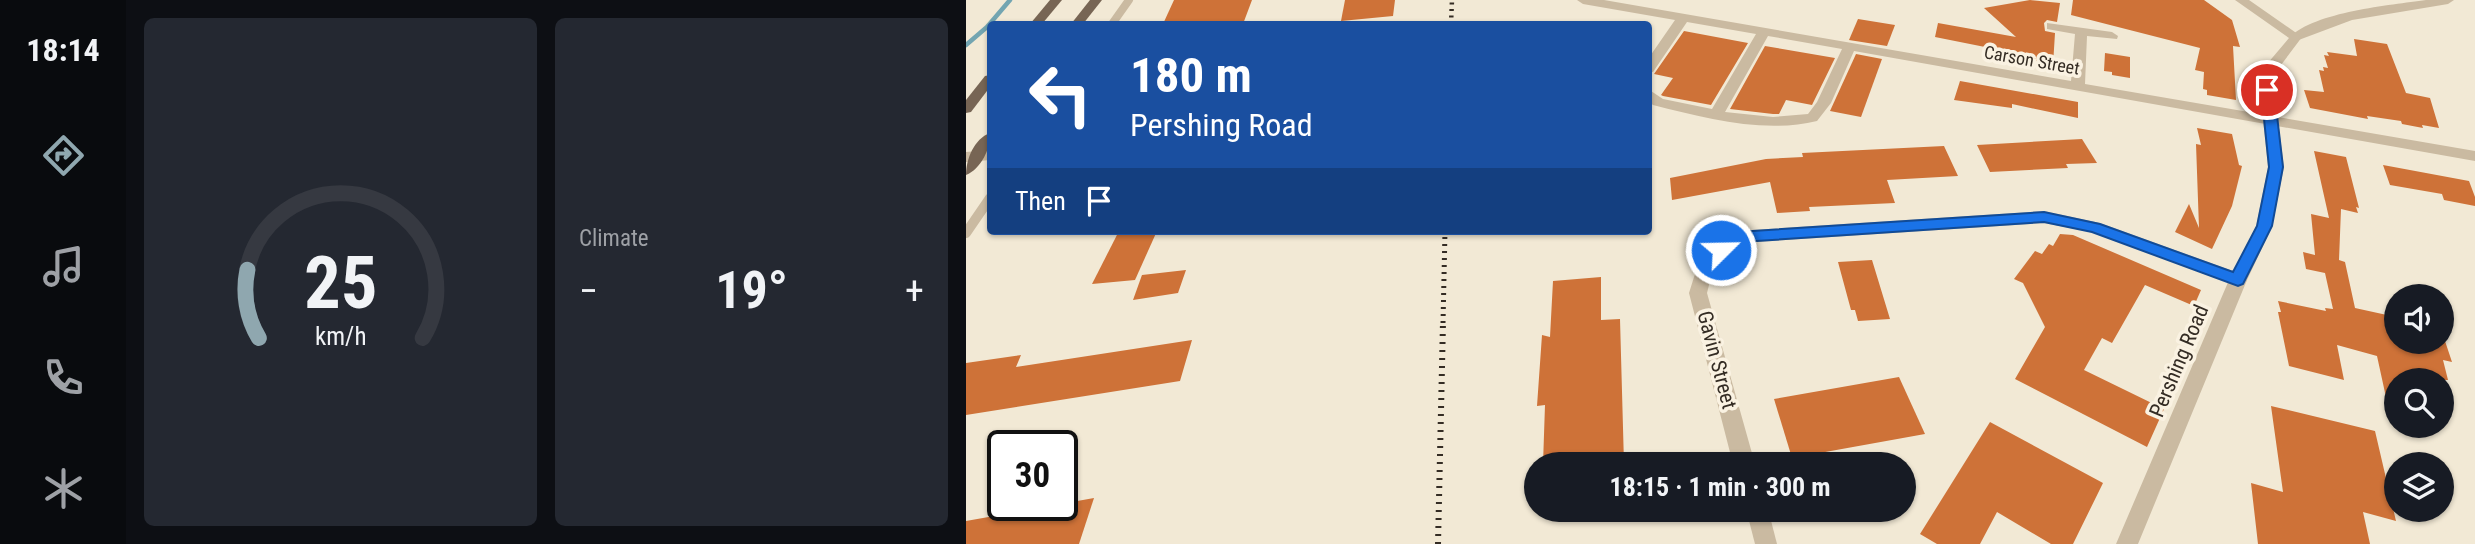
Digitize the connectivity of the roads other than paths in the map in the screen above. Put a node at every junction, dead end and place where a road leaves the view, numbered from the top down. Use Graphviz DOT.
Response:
graph roads {
  1 [pos="1056,0"];
  2 [pos="1096,0"];
  3 [pos="1129,0"];
  4 [pos="1583,0"];
  5 [pos="2241,0"];
  6 [pos="2448,0"];
  7 [pos="1683,18"];
  8 [pos="1038,21"];
  9 [pos="1079,21"];
  10 [pos="1114,21"];
  11 [pos="2051,26"];
  12 [pos="2081,31"];
  13 [pos="1764,32"];
  14 [pos="2112,36"];
  15 [pos="2297,37"];
  16 [pos="1849,47"];
  17 [pos="1652,63"];
  18 [pos="987,83"];
  19 [pos="2078,87"];
  20 [pos="1652,97"];
  21 [pos="966,109"];
  22 [pos="1716,114"];
  23 [pos="2271,121"];
  24 [pos="2475,156"];
  25 [pos="978,157"];
  26 [pos="966,170"];
  27 [pos="987,202"];
  28 [pos="966,233"];
  29 [pos="2238,280"];
  30 [pos="1741,452"];
  31 [pos="1760,522"];
  32 [pos="1766,544"];
  33 [pos="2127,544"];
  1 -- 8 [label="main road"];
  2 -- 9 [label="main road"];
  3 -- 10 [label="lane"];
  4 -- 7 [label="street, Carson Street"];
  5 -- 15 [label="street"];
  6 -- 15 [label="street"];
  7 -- 13 [label="street, Carson Street"];
  7 -- 17 [label="street"];
  11 -- 12 [label="street"];
  12 -- 14 [label="street"];
  12 -- 19 [label="street"];
  13 -- 16 [label="street, Carson Street"];
  13 -- 22 [label="street"];
  15 -- 23 [label="street, Pershing Road"];
  16 -- 19 [label="street, Carson Street"];
  16 -- 22 [label="street"];
  18 -- 21 [label="main road"];
  19 -- 23 [label="street, Carson Street"];
  20 -- 22 [label="street"];
  23 -- 24 [label="street, Carson Street"];
  23 -- 29 [label="street, Pershing Road"];
  25 -- 26 [label="main road"];
  27 -- 28 [label="lane"];
  29 -- 30 [label="street, Gavin Street"];
  29 -- 33 [label="street, Pershing Road"];
  31 -- 32 [label="street"];
}
